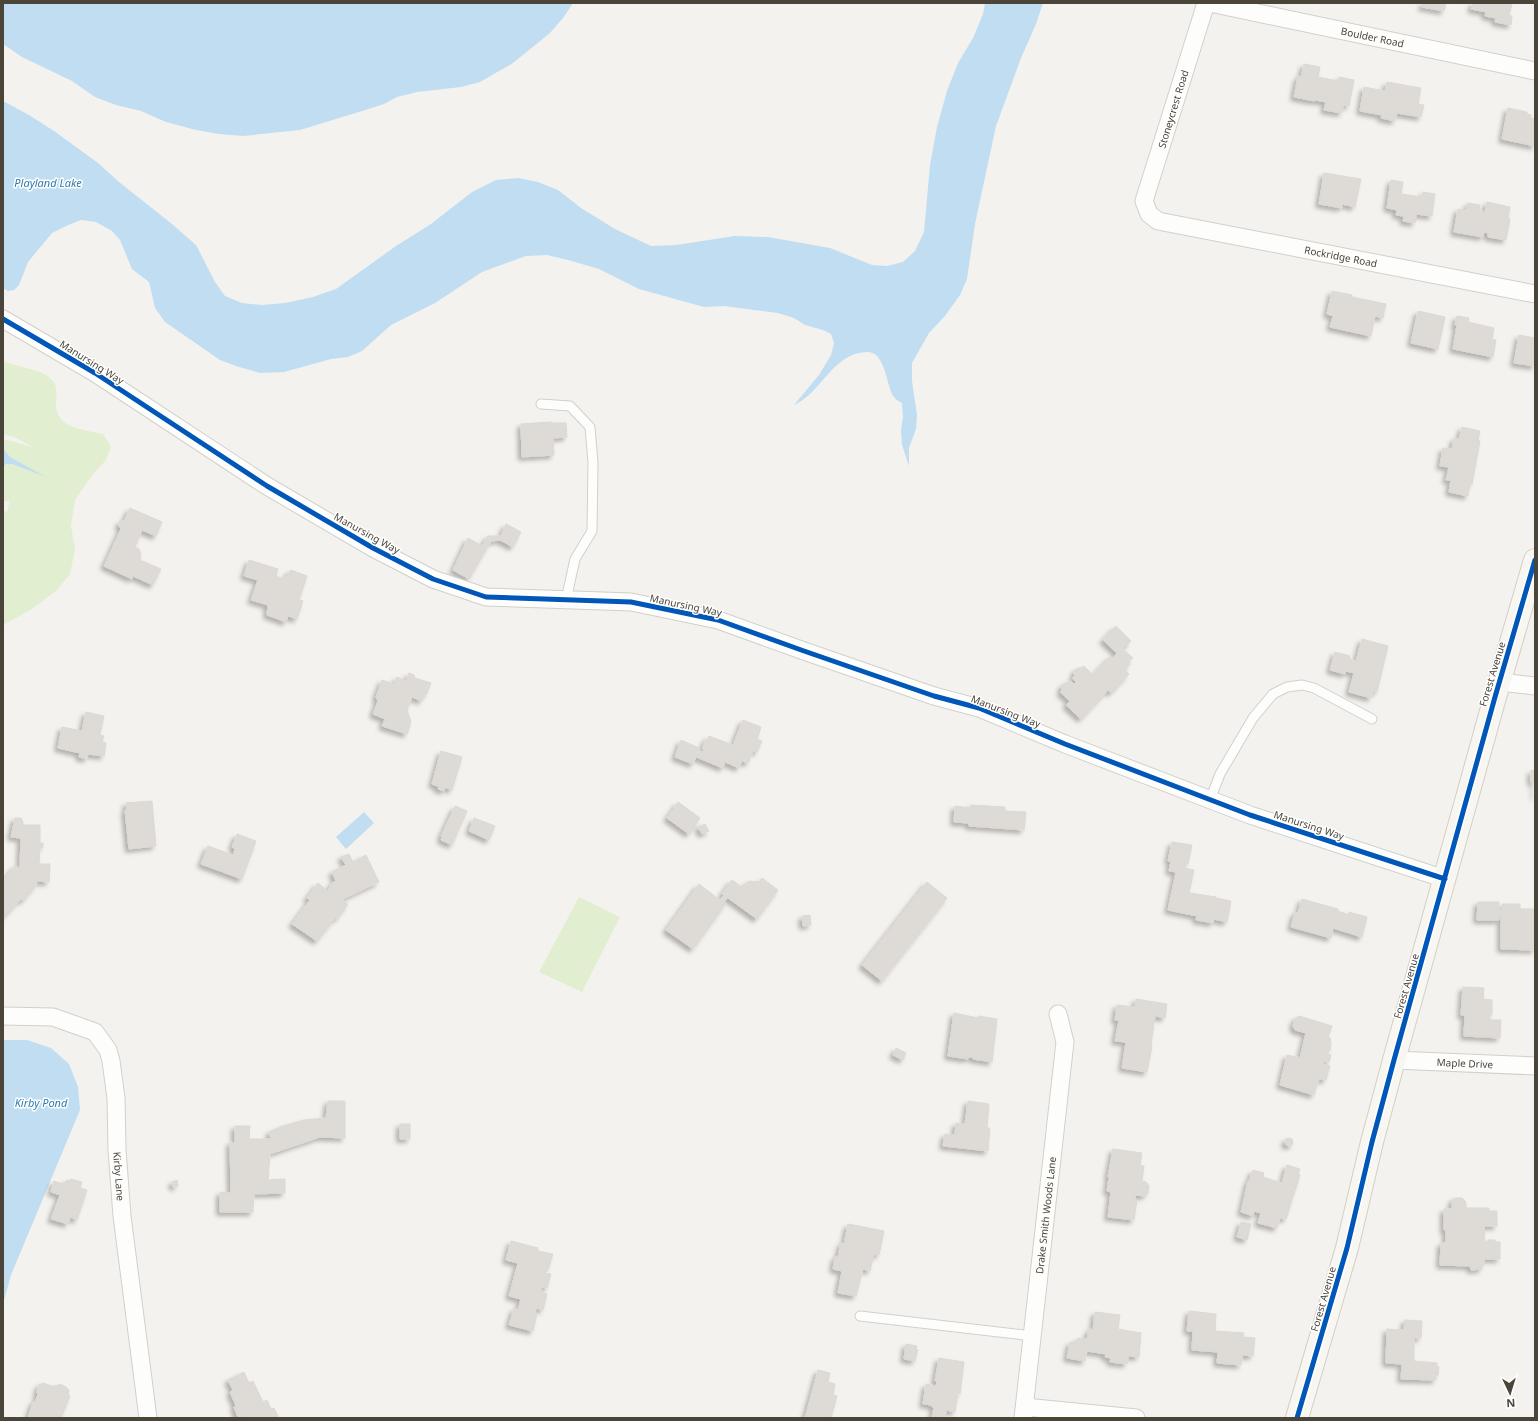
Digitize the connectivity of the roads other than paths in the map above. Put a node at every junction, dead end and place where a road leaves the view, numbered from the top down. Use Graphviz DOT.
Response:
graph roads {
  1 [pos="1206,3"];
  2 [pos="1210,3"];
  3 [pos="1535,71"];
  4 [pos="1149,214"];
  5 [pos="1535,294"];
  6 [pos="3,319"];
  7 [pos="541,404"];
  8 [pos="1535,560"];
  9 [pos="566,600"];
  10 [pos="1500,682"];
  11 [pos="1535,686"];
  12 [pos="1372,719"];
  13 [pos="1210,800"];
  14 [pos="1445,879"];
  15 [pos="1058,1014"];
  16 [pos="3,1016"];
  17 [pos="1394,1060"];
  18 [pos="1535,1066"];
  19 [pos="860,1316"];
  20 [pos="1033,1336"];
  21 [pos="1024,1412"];
  22 [pos="148,1418"];
  23 [pos="1136,1418"];
  24 [pos="1297,1418"];
  1 -- 4 [label="street, Stoneycrest Road"];
  2 -- 3 [label="street, Boulder Road"];
  4 -- 5 [label="street, Rockridge Road"];
  6 -- 9 [label="street, Manursing Way"];
  7 -- 9 [label="lane"];
  8 -- 10 [label="street, Forest Avenue"];
  9 -- 13 [label="street, Manursing Way"];
  10 -- 11 [label="street"];
  10 -- 14 [label="street, Forest Avenue"];
  12 -- 13 [label="lane"];
  13 -- 14 [label="street, Manursing Way"];
  14 -- 17 [label="street, Forest Avenue"];
  15 -- 20 [label="street, Drake Smith Woods Lane"];
  16 -- 22 [label="street, Kirby Lane"];
  17 -- 18 [label="street, Maple Drive"];
  17 -- 24 [label="street, Forest Avenue"];
  19 -- 20 [label="lane"];
  20 -- 21 [label="street, Drake Smith Woods Lane"];
  21 -- 23 [label="street"];
}
